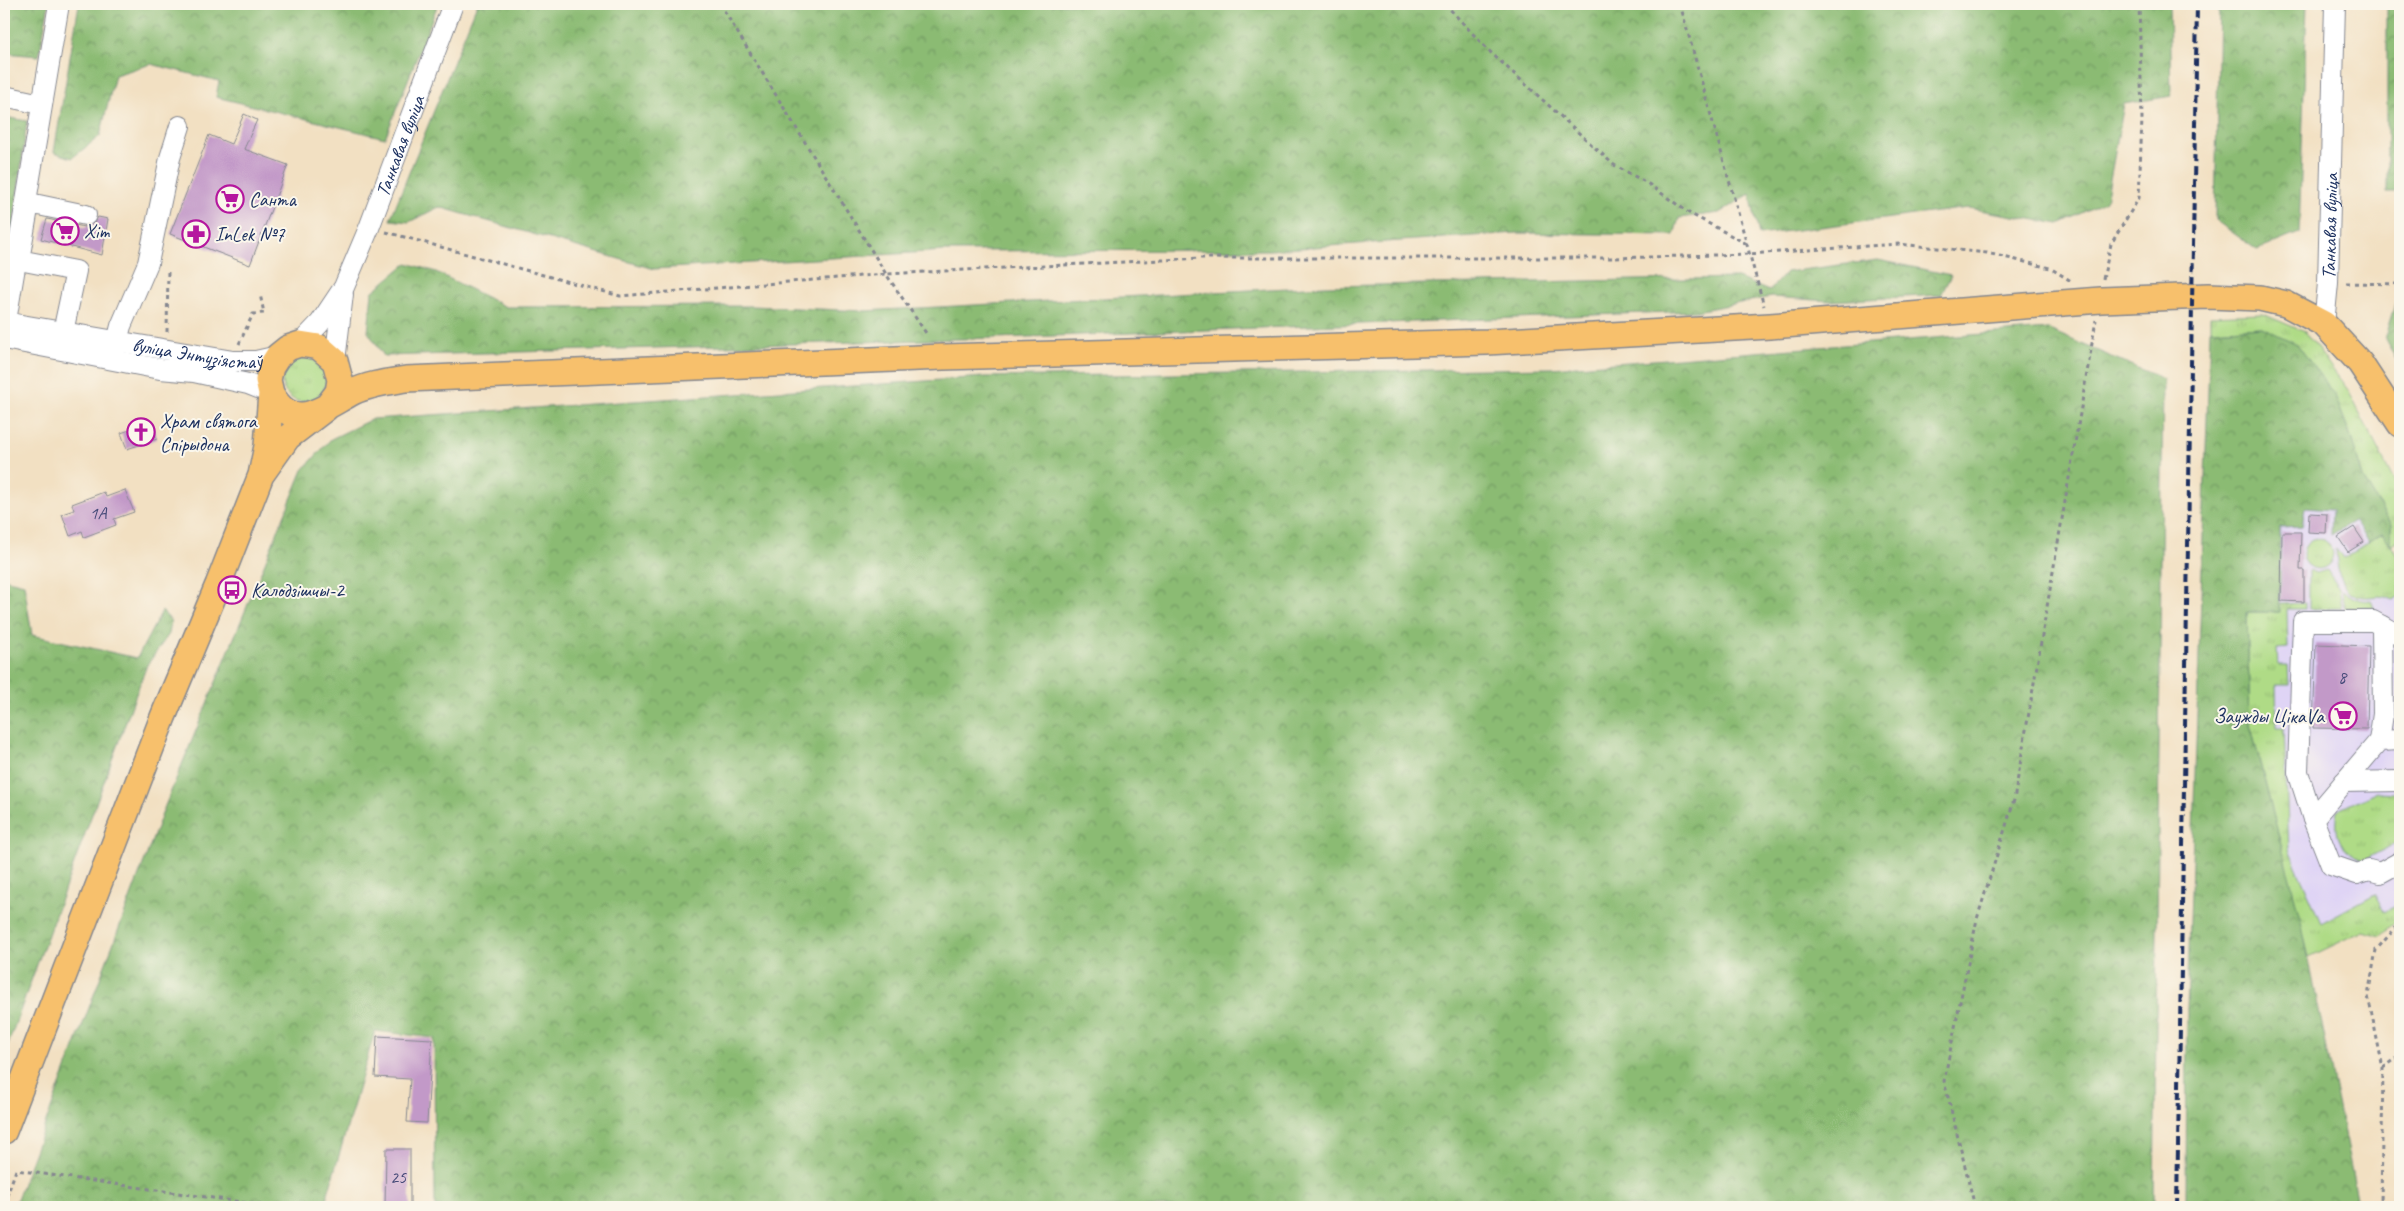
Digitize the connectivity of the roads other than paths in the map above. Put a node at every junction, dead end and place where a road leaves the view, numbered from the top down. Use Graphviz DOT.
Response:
graph roads {
  1 [pos="59,4"];
  2 [pos="453,4"];
  3 [pos="2335,4"];
  4 [pos="4,96"];
  5 [pos="41,104"];
  6 [pos="180,126"];
  7 [pos="86,215"];
  8 [pos="344,288"];
  9 [pos="2324,324"];
  10 [pos="4,329"];
  11 [pos="63,332"];
  12 [pos="300,344"];
  13 [pos="114,351"];
  14 [pos="278,356"];
  15 [pos="335,361"];
  16 [pos="160,369"];
  17 [pos="406,379"];
  18 [pos="271,393"];
  19 [pos="326,408"];
  20 [pos="2399,419"];
  21 [pos="267,434"];
  22 [pos="261,475"];
  23 [pos="2382,626"];
  24 [pos="2400,636"];
  25 [pos="2391,714"];
  26 [pos="2400,740"];
  27 [pos="2379,741"];
  28 [pos="2400,781"];
  29 [pos="2344,782"];
  30 [pos="2313,819"];
  31 [pos="2400,848"];
  32 [pos="2400,862"];
  33 [pos="2369,870"];
  34 [pos="4,1132"];
  1 -- 5 [label="street"];
  2 -- 8 [label="street, Танкавая вуліца"];
  3 -- 9 [label="street, Танкавая вуліца"];
  4 -- 5 [label="street"];
  5 -- 10 [label="street"];
  6 -- 13 [label="street"];
  7 -- 11 [label="street"];
  8 -- 12 [label="street, Танкавая вуліца"];
  8 -- 15 [label="street, Танкавая вуліца"];
  9 -- 17 [label="main road"];
  9 -- 20 [label="main road"];
  10 -- 11 [label="street"];
  10 -- 13 [label="street"];
  11 -- 13 [label="street"];
  12 -- 14 [label="main road"];
  12 -- 15 [label="main road"];
  13 -- 14 [label="street, вуліца Энтузіястаў"];
  13 -- 16 [label="street, вуліца Энтузіястаў"];
  14 -- 18 [label="main road"];
  15 -- 17 [label="main road"];
  15 -- 19 [label="main road"];
  16 -- 18 [label="street, вуліца Энтузіястаў"];
  16 -- 21 [label="street, вуліца Энтузіястаў"];
  17 -- 19 [label="main road"];
  18 -- 19 [label="main road"];
  18 -- 21 [label="main road"];
  19 -- 22 [label="main road"];
  21 -- 22 [label="main road"];
  22 -- 34 [label="main road"];
  23 -- 24 [label="street"];
  23 -- 25 [label="street"];
  23 -- 30 [label="street"];
  25 -- 27 [label="street"];
  26 -- 27 [label="street"];
  27 -- 29 [label="street"];
  28 -- 29 [label="street"];
  29 -- 30 [label="street"];
  30 -- 33 [label="street"];
  31 -- 33 [label="street"];
  32 -- 33 [label="street"];
}
